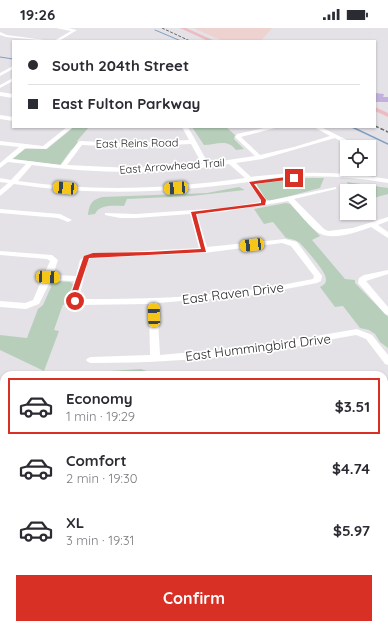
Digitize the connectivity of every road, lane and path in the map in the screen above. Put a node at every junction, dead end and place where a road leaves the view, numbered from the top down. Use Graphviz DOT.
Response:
graph roads {
  1 [pos="58,28"];
  2 [pos="182,28"];
  3 [pos="190,28"];
  4 [pos="0,33"];
  5 [pos="201,33"];
  6 [pos="40,40"];
  7 [pos="58,40"];
  8 [pos="210,40"];
  9 [pos="218,40"];
  10 [pos="0,68"];
  11 [pos="12,68"];
  12 [pos="0,75"];
  13 [pos="12,80"];
  14 [pos="1,85"];
  15 [pos="0,94"];
  16 [pos="12,96"];
  17 [pos="376,109"];
  18 [pos="376,112"];
  19 [pos="388,115"];
  20 [pos="0,117"];
  21 [pos="388,118"];
  22 [pos="12,119"];
  23 [pos="69,128"];
  24 [pos="186,128"];
  25 [pos="272,128"];
  26 [pos="319,128"];
  27 [pos="335,136"];
  28 [pos="343,140"];
  29 [pos="193,142"];
  30 [pos="0,143"];
  31 [pos="24,146"];
  32 [pos="260,158"];
  33 [pos="7,160"];
  34 [pos="231,163"];
  35 [pos="29,164"];
  36 [pos="0,166"];
  37 [pos="206,166"];
  38 [pos="62,167"];
  39 [pos="247,182"];
  40 [pos="388,183"];
  41 [pos="5,184"];
  42 [pos="334,188"];
  43 [pos="0,194"];
  44 [pos="290,199"];
  45 [pos="263,204"];
  46 [pos="0,211"];
  47 [pos="193,213"];
  48 [pos="107,214"];
  49 [pos="388,219"];
  50 [pos="68,220"];
  51 [pos="372,224"];
  52 [pos="388,236"];
  53 [pos="204,251"];
  54 [pos="0,253"];
  55 [pos="388,272"];
  56 [pos="48,277"];
  57 [pos="80,279"];
  58 [pos="153,301"];
  59 [pos="0,304"];
  60 [pos="388,312"];
  61 [pos="155,358"];
  62 [pos="90,360"];
  63 [pos="388,362"];
  1 -- 7 [label="street"];
  2 -- 5 [label="main road"];
  2 -- 8 [label="main road"];
  3 -- 5 [label="main road"];
  4 -- 6 [label="street"];
  5 -- 9 [label="main road"];
  10 -- 11 [label="street"];
  11 -- 12 [label="street"];
  13 -- 14 [label="street"];
  15 -- 16 [label="street"];
  17 -- 19 [label="main road"];
  18 -- 21 [label="main road"];
  20 -- 22 [label="street"];
  23 -- 31 [label="street"];
  24 -- 29 [label="street"];
  25 -- 32 [label="street"];
  26 -- 27 [label="street"];
  27 -- 28 [label="street"];
  27 -- 32 [label="street, East Arrowhead Trail"];
  29 -- 37 [label="street"];
  29 -- 38 [label="street, East Reins Road"];
  30 -- 31 [label="street"];
  31 -- 33 [label="street"];
  32 -- 34 [label="street, East Arrowhead Trail"];
  33 -- 35 [label="street, East Arrowhead Trail"];
  33 -- 36 [label="street"];
  34 -- 37 [label="street, East Arrowhead Trail"];
  34 -- 39 [label="street"];
  35 -- 38 [label="street, East Arrowhead Trail"];
  35 -- 41 [label="street"];
  37 -- 38 [label="street, East Arrowhead Trail"];
  39 -- 40 [label="street"];
  39 -- 41 [label="street"];
  39 -- 45 [label="street"];
  41 -- 43 [label="street"];
  42 -- 44 [label="street"];
  44 -- 45 [label="street"];
  44 -- 51 [label="street"];
  45 -- 47 [label="street"];
  46 -- 50 [label="street"];
  47 -- 48 [label="street"];
  47 -- 53 [label="street"];
  49 -- 51 [label="street"];
  51 -- 52 [label="street"];
  53 -- 57 [label="street"];
  53 -- 58 [label="street, East Raven Drive"];
  54 -- 56 [label="street"];
  55 -- 60 [label="street"];
  56 -- 57 [label="street"];
  56 -- 59 [label="street"];
  57 -- 58 [label="street, East Raven Drive"];
  58 -- 61 [label="street"];
  61 -- 62 [label="street, East Hummingbird Drive"];
  61 -- 63 [label="street, East Hummingbird Drive"];
}
